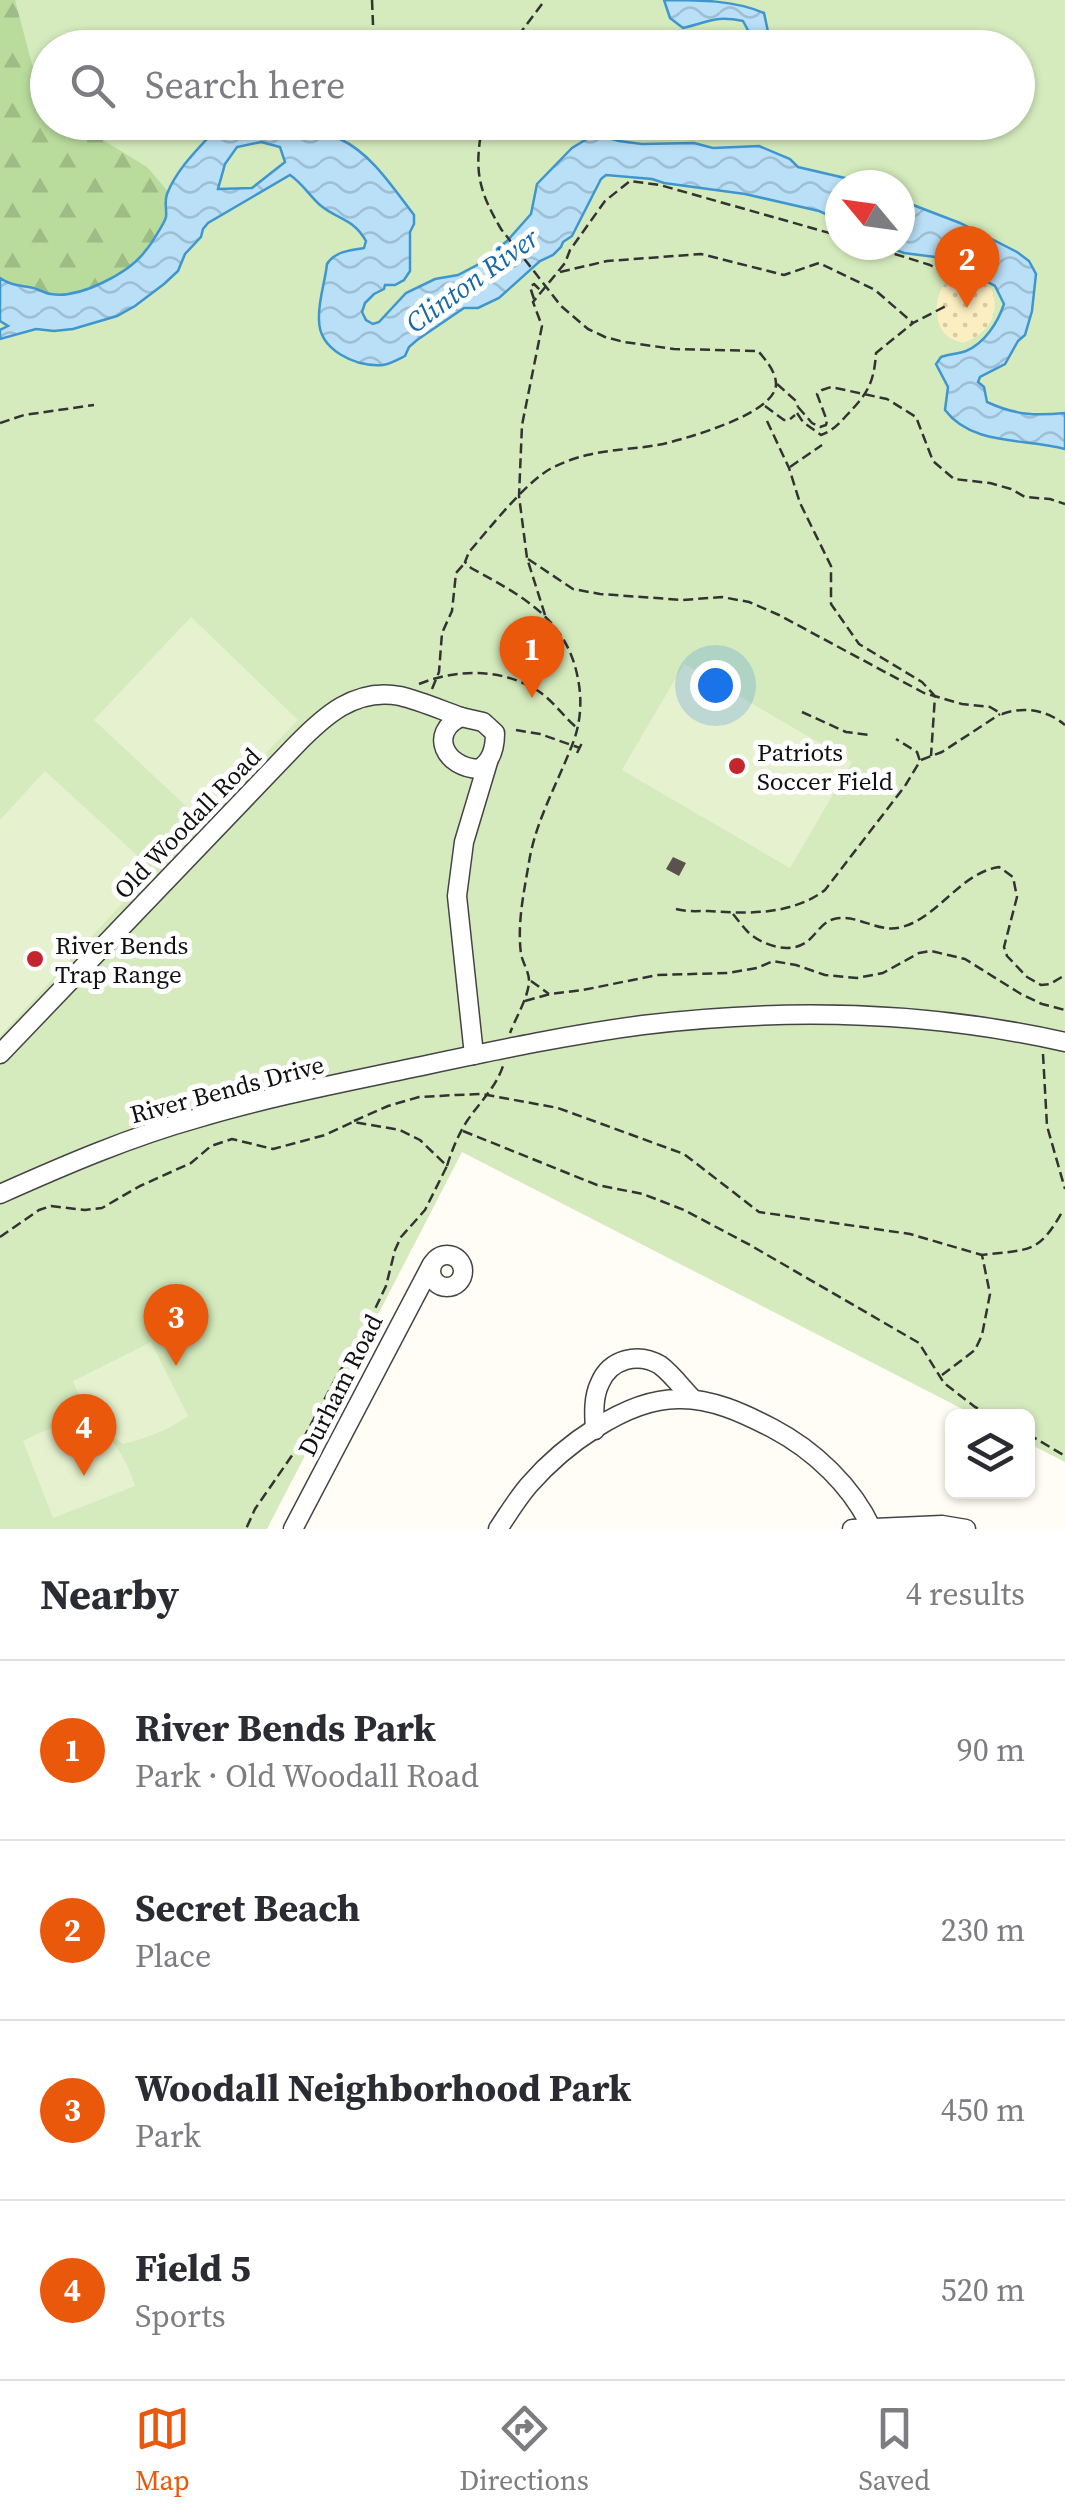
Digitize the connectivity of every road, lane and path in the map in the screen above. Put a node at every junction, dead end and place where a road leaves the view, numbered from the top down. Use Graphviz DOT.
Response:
graph roads {
  1 [pos="372,0"];
  2 [pos="545,0"];
  3 [pos="373,30"];
  4 [pos="522,30"];
  5 [pos="480,140"];
  6 [pos="825,232"];
  7 [pos="914,260"];
  8 [pos="558,272"];
  9 [pos="546,287"];
  10 [pos="540,292"];
  11 [pos="964,294"];
  12 [pos="534,300"];
  13 [pos="948,306"];
  14 [pos="913,324"];
  15 [pos="776,383"];
  16 [pos="866,396"];
  17 [pos="94,404"];
  18 [pos="764,405"];
  19 [pos="797,410"];
  20 [pos="766,421"];
  21 [pos="0,423"];
  22 [pos="822,445"];
  23 [pos="789,468"];
  24 [pos="519,496"];
  25 [pos="1065,504"];
  26 [pos="527,558"];
  27 [pos="465,562"];
  28 [pos="546,616"];
  29 [pos="437,676"];
  30 [pos="400,696"];
  31 [pos="935,696"];
  32 [pos="433,707"];
  33 [pos="802,712"];
  34 [pos="1002,714"];
  35 [pos="454,723"];
  36 [pos="1065,725"];
  37 [pos="577,727"];
  38 [pos="516,730"];
  39 [pos="494,733"];
  40 [pos="870,735"];
  41 [pos="896,739"];
  42 [pos="572,745"];
  43 [pos="580,748"];
  44 [pos="931,756"];
  45 [pos="920,760"];
  46 [pos="480,771"];
  47 [pos="676,910"];
  48 [pos="734,914"];
  49 [pos="1065,975"];
  50 [pos="530,980"];
  51 [pos="550,994"];
  52 [pos="524,1002"];
  53 [pos="1065,1010"];
  54 [pos="509,1035"];
  55 [pos="1043,1037"];
  56 [pos="1065,1042"];
  57 [pos="0,1054"];
  58 [pos="474,1055"];
  59 [pos="505,1059"];
  60 [pos="486,1096"];
  61 [pos="352,1122"];
  62 [pos="462,1131"];
  63 [pos="447,1166"];
  64 [pos="1065,1190"];
  65 [pos="0,1194"];
  66 [pos="1062,1212"];
  67 [pos="0,1237"];
  68 [pos="982,1255"];
  69 [pos="432,1264"];
  70 [pos="446,1287"];
  71 [pos="420,1288"];
  72 [pos="940,1376"];
  73 [pos="694,1399"];
  74 [pos="979,1409"];
  75 [pos="594,1430"];
  76 [pos="1035,1438"];
  77 [pos="1065,1456"];
  78 [pos="872,1528"];
  79 [pos="246,1529"];
  80 [pos="294,1529"];
  81 [pos="498,1529"];
  82 [pos="852,1529"];
  83 [pos="966,1529"];
  1 -- 3 [label="path"];
  2 -- 4 [label="path"];
  5 -- 9 [label="path"];
  6 -- 8 [label="path"];
  7 -- 11 [label="path"];
  8 -- 9 [label="path"];
  8 -- 14 [label="path"];
  9 -- 10 [label="path"];
  9 -- 15 [label="path"];
  10 -- 12 [label="path"];
  10 -- 12 [label="path"];
  12 -- 24 [label="path"];
  13 -- 14 [label="path"];
  14 -- 16 [label="path"];
  15 -- 18 [label="path"];
  15 -- 19 [label="path"];
  16 -- 19 [label="path"];
  16 -- 19 [label="path"];
  16 -- 25 [label="path"];
  17 -- 21 [label="path"];
  18 -- 19 [label="path"];
  18 -- 24 [label="path"];
  20 -- 23 [label="path"];
  22 -- 23 [label="path"];
  23 -- 31 [label="path"];
  24 -- 26 [label="path"];
  24 -- 27 [label="path"];
  26 -- 28 [label="path"];
  26 -- 31 [label="path"];
  27 -- 28 [label="path"];
  27 -- 29 [label="path"];
  28 -- 37 [label="path"];
  29 -- 30 [label="path"];
  29 -- 32 [label="path"];
  29 -- 37 [label="path"];
  30 -- 32 [label="street, Old Woodall Road"];
  30 -- 57 [label="street, Old Woodall Road"];
  31 -- 34 [label="path"];
  31 -- 44 [label="path"];
  32 -- 35 [label="street, Old Woodall Road"];
  33 -- 40 [label="path"];
  34 -- 36 [label="path"];
  34 -- 44 [label="path"];
  35 -- 39 [label="street, Old Woodall Road"];
  35 -- 46 [label="street"];
  37 -- 42 [label="path"];
  38 -- 39 [label="street"];
  38 -- 42 [label="path"];
  39 -- 46 [label="street"];
  41 -- 45 [label="path"];
  42 -- 43 [label="path"];
  42 -- 50 [label="path"];
  44 -- 45 [label="path"];
  45 -- 48 [label="path"];
  46 -- 58 [label="street"];
  47 -- 48 [label="path"];
  48 -- 49 [label="path"];
  50 -- 51 [label="path"];
  50 -- 52 [label="path"];
  51 -- 52 [label="path"];
  51 -- 53 [label="path"];
  52 -- 54 [label="path"];
  55 -- 56 [label="street, River Bends Drive"];
  55 -- 58 [label="street, River Bends Drive"];
  55 -- 64 [label="path"];
  58 -- 65 [label="street, River Bends Drive"];
  59 -- 60 [label="path"];
  60 -- 61 [label="path"];
  60 -- 62 [label="path"];
  60 -- 68 [label="path"];
  61 -- 63 [label="path"];
  61 -- 67 [label="path"];
  62 -- 63 [label="path"];
  62 -- 72 [label="path"];
  63 -- 79 [label="path"];
  66 -- 68 [label="path"];
  68 -- 72 [label="path"];
  69 -- 70 [label="street"];
  69 -- 70 [label="street"];
  69 -- 71 [label="street, Durham Road"];
  70 -- 71 [label="street"];
  71 -- 80 [label="street, Durham Road"];
  72 -- 74 [label="path"];
  73 -- 75 [label="street"];
  73 -- 75 [label="street"];
  73 -- 78 [label="street"];
  75 -- 81 [label="street"];
  76 -- 77 [label="path"];
  78 -- 82 [label="street"];
  78 -- 83 [label="street"];
}
